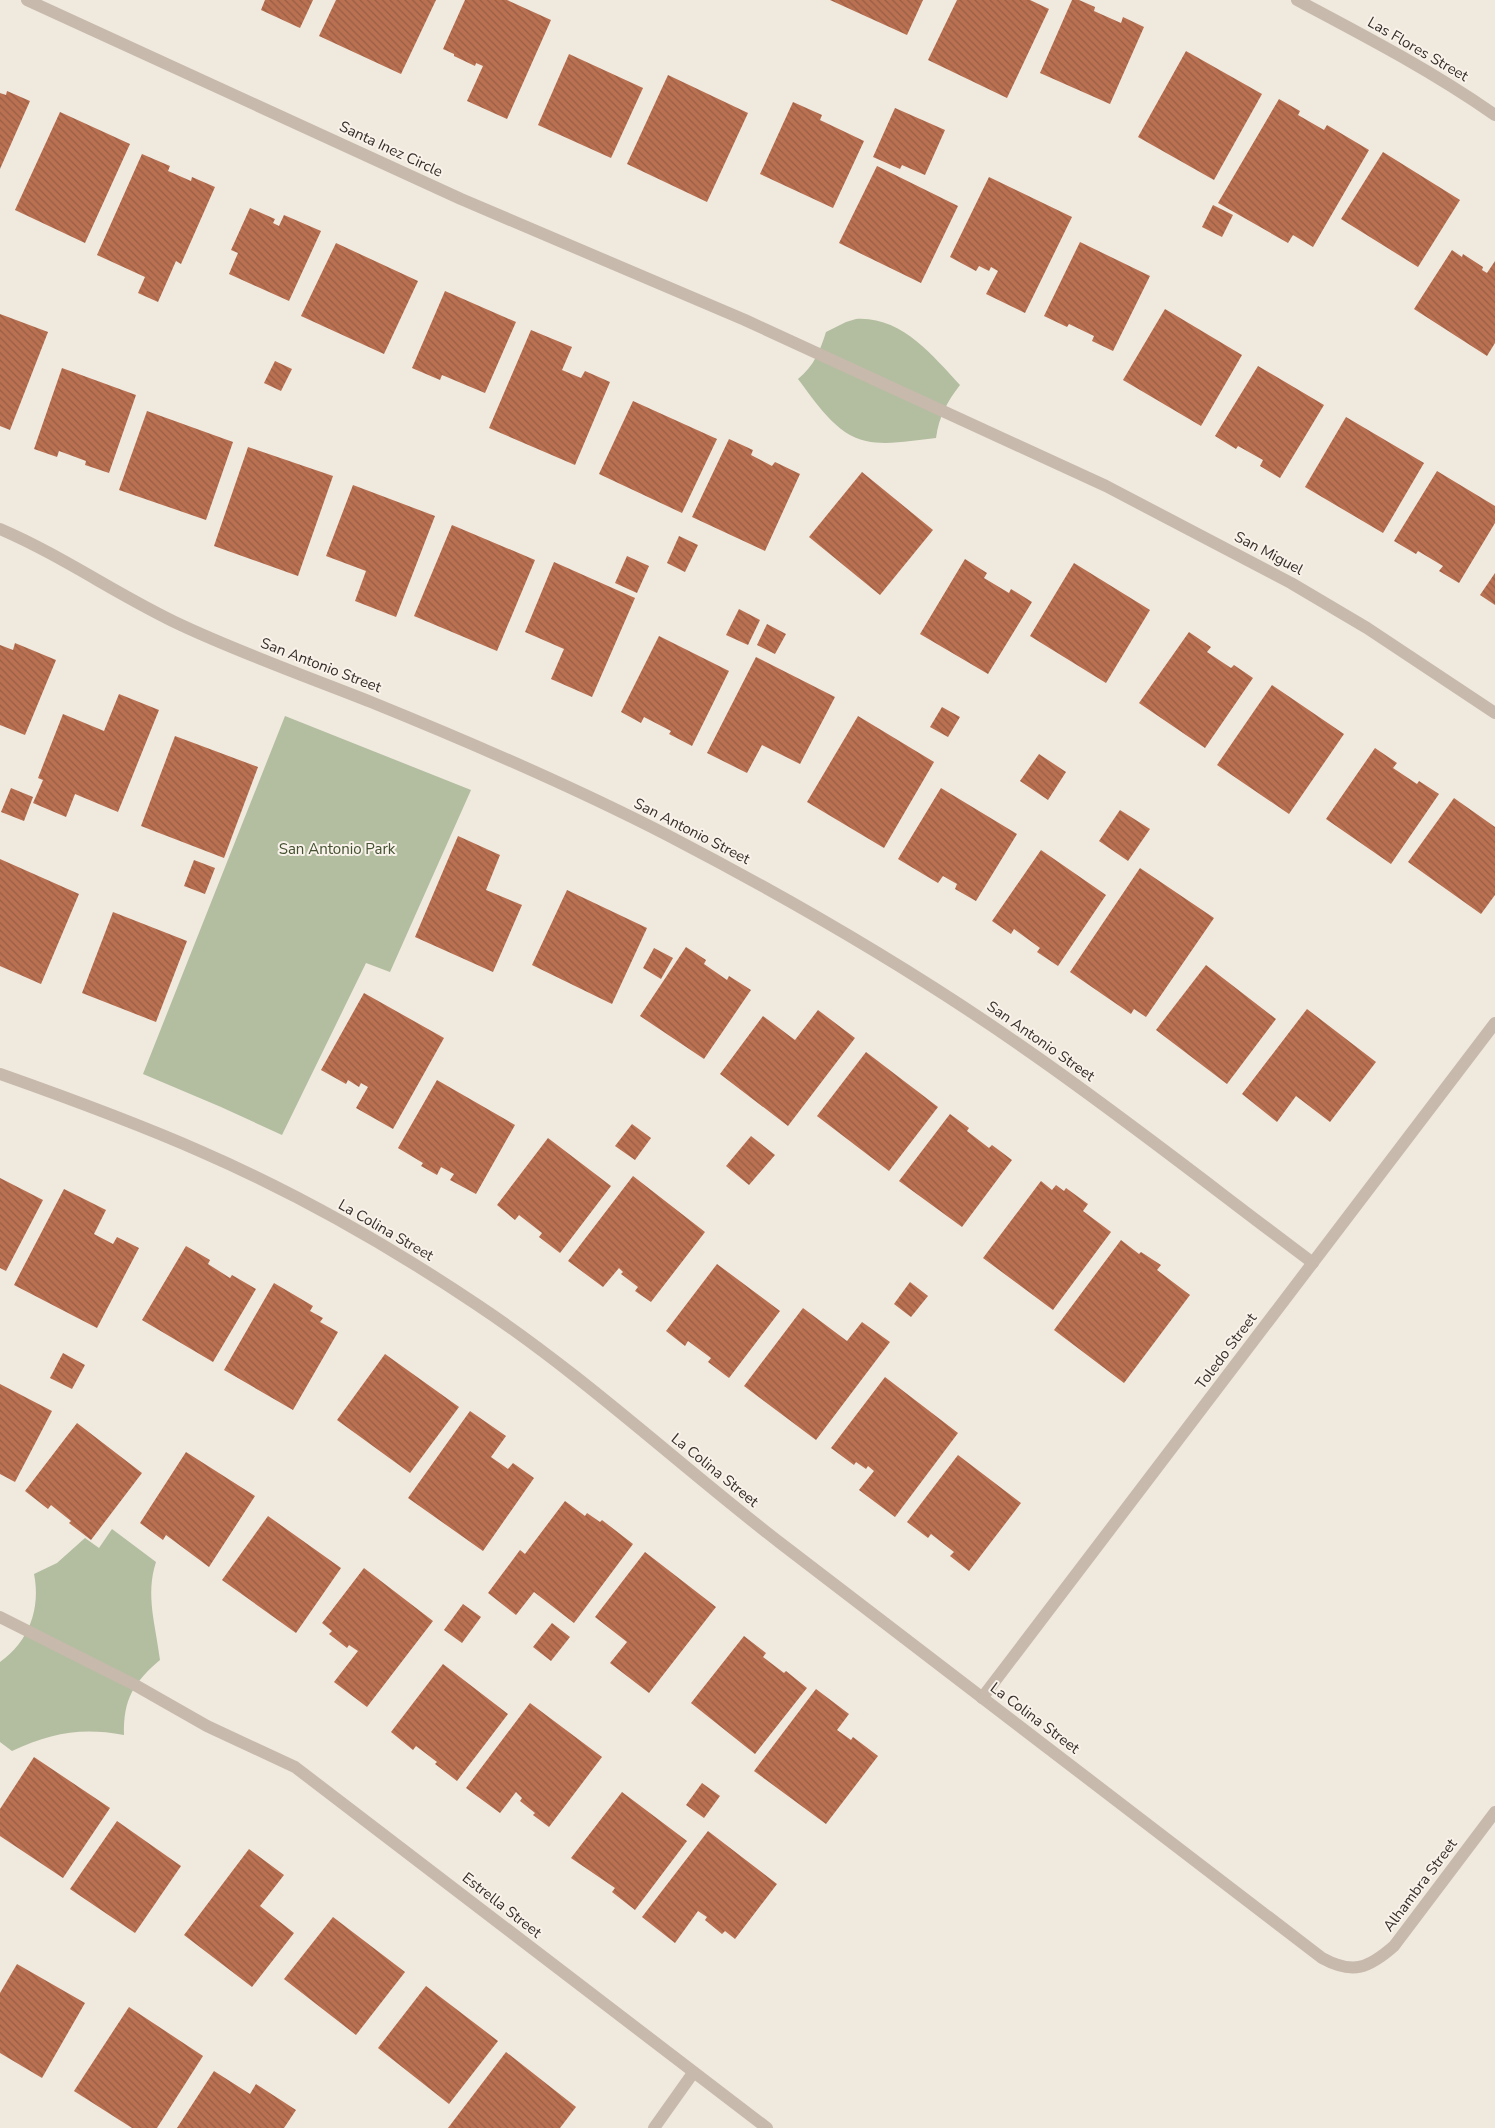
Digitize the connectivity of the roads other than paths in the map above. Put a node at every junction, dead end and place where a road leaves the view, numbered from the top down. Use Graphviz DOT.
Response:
graph roads {
  1 [pos="27,0"];
  2 [pos="1297,0"];
  3 [pos="1495,115"];
  4 [pos="1016,443"];
  5 [pos="0,529"];
  6 [pos="1495,713"];
  7 [pos="1495,1023"];
  8 [pos="0,1074"];
  9 [pos="1313,1263"];
  10 [pos="0,1617"];
  11 [pos="982,1698"];
  12 [pos="1495,1812"];
  13 [pos="1361,1967"];
  14 [pos="694,2073"];
  15 [pos="654,2128"];
  16 [pos="767,2128"];
  1 -- 4 [label="street, Santa Inez Circle"];
  2 -- 3 [label="street, Las Flores Street"];
  4 -- 6 [label="street, San Miguel"];
  5 -- 9 [label="street, San Antonio Street"];
  7 -- 9 [label="street, Toledo Street"];
  8 -- 11 [label="street, La Colina Street"];
  9 -- 11 [label="street, Toledo Street"];
  10 -- 14 [label="street, Estrella Street"];
  11 -- 13 [label="street, La Colina Street"];
  12 -- 13 [label="street, Alhambra Street"];
  14 -- 15 [label="street"];
  14 -- 16 [label="street, Estrella Street"];
}
